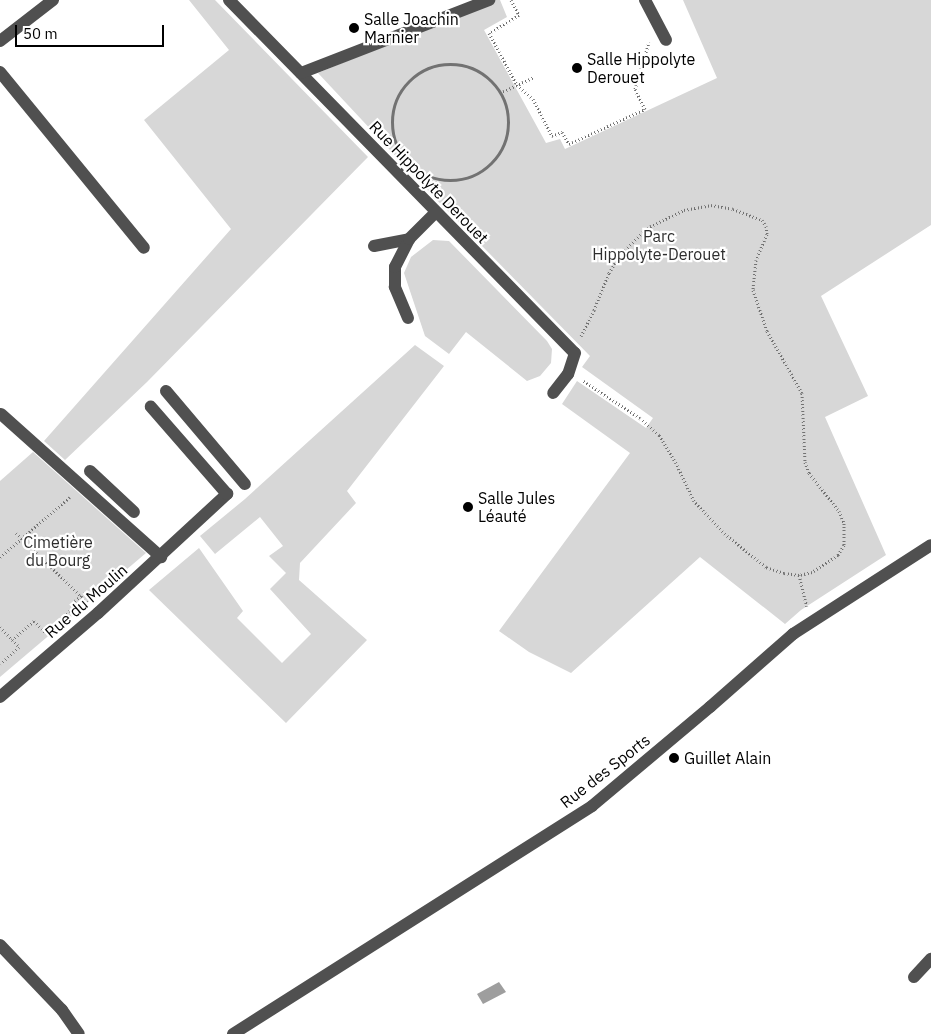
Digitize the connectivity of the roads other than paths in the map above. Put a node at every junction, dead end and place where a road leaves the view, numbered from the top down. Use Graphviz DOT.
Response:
graph roads {
  1 [pos="53,0"];
  2 [pos="229,0"];
  3 [pos="489,0"];
  4 [pos="644,0"];
  5 [pos="666,40"];
  6 [pos="0,41"];
  7 [pos="0,72"];
  8 [pos="301,74"];
  9 [pos="436,212"];
  10 [pos="409,239"];
  11 [pos="374,246"];
  12 [pos="144,248"];
  13 [pos="408,318"];
  14 [pos="166,391"];
  15 [pos="553,393"];
  16 [pos="152,407"];
  17 [pos="1,414"];
  18 [pos="90,471"];
  19 [pos="245,484"];
  20 [pos="134,512"];
  21 [pos="931,545"];
  22 [pos="161,557"];
  23 [pos="0,697"];
  24 [pos="0,945"];
  25 [pos="931,959"];
  26 [pos="914,977"];
  27 [pos="80,1034"];
  28 [pos="232,1034"];
  1 -- 6 [label="street"];
  2 -- 8 [label="street, Rue Hippolyte Derouet"];
  3 -- 8 [label="street"];
  4 -- 5 [label="street"];
  7 -- 12 [label="street"];
  8 -- 9 [label="street, Rue Hippolyte Derouet"];
  9 -- 10 [label="street"];
  9 -- 15 [label="street, Rue Hippolyte Derouet"];
  10 -- 11 [label="street"];
  10 -- 13 [label="street"];
  14 -- 19 [label="street"];
  16 -- 22 [label="street, Rue du Moulin"];
  17 -- 22 [label="street"];
  18 -- 20 [label="street"];
  21 -- 28 [label="street, Rue des Sports"];
  22 -- 23 [label="street, Rue du Moulin"];
  24 -- 27 [label="street"];
  25 -- 26 [label="street"];
}
